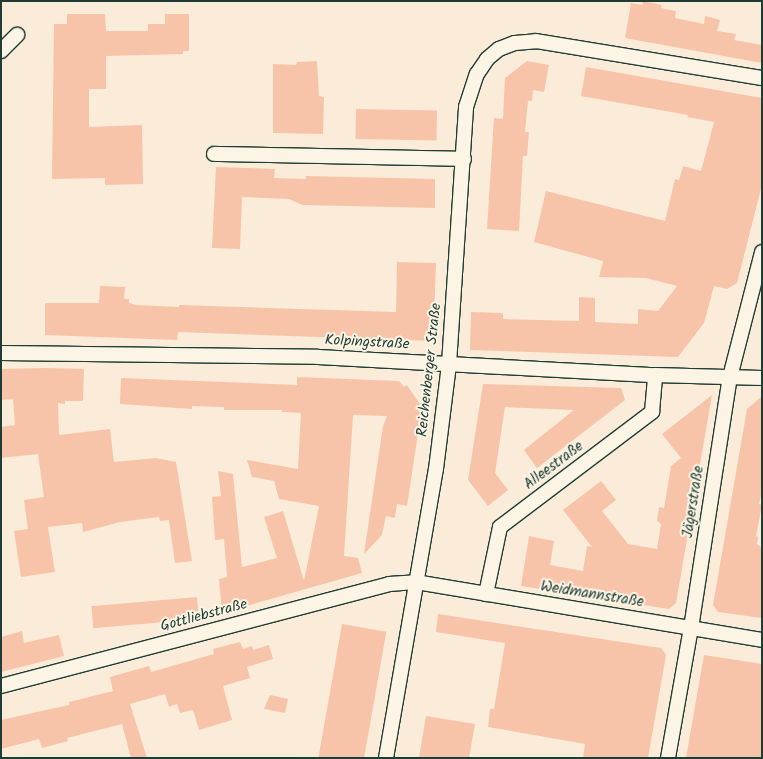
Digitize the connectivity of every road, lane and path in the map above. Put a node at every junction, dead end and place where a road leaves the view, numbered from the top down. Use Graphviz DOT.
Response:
graph roads {
  1 [pos="17,35"];
  2 [pos="1,51"];
  3 [pos="762,78"];
  4 [pos="214,154"];
  5 [pos="464,159"];
  6 [pos="762,252"];
  7 [pos="1,354"];
  8 [pos="449,364"];
  9 [pos="655,375"];
  10 [pos="730,377"];
  11 [pos="762,378"];
  12 [pos="416,582"];
  13 [pos="486,594"];
  14 [pos="691,628"];
  15 [pos="762,640"];
  16 [pos="1,686"];
  17 [pos="386,758"];
  18 [pos="668,758"];
  1 -- 2 [label="street"];
  3 -- 5 [label="street, Reichenberger Straße"];
  4 -- 5 [label="street"];
  5 -- 8 [label="street, Reichenberger Straße"];
  6 -- 10 [label="street, Jägerstraße"];
  7 -- 8 [label="street, Kolpingstraße"];
  8 -- 9 [label="street, Kolpingstraße"];
  8 -- 12 [label="street, Reichenberger Straße"];
  9 -- 10 [label="street, Kolpingstraße"];
  9 -- 13 [label="street, Alleestraße"];
  10 -- 11 [label="street, Kolpingstraße"];
  10 -- 14 [label="street, Jägerstraße"];
  12 -- 13 [label="street, Weidmannstraße"];
  12 -- 16 [label="street, Gottliebstraße"];
  12 -- 17 [label="street"];
  13 -- 14 [label="street, Weidmannstraße"];
  14 -- 15 [label="street, Weidmannstraße"];
  14 -- 18 [label="street, Jägerstraße"];
}
